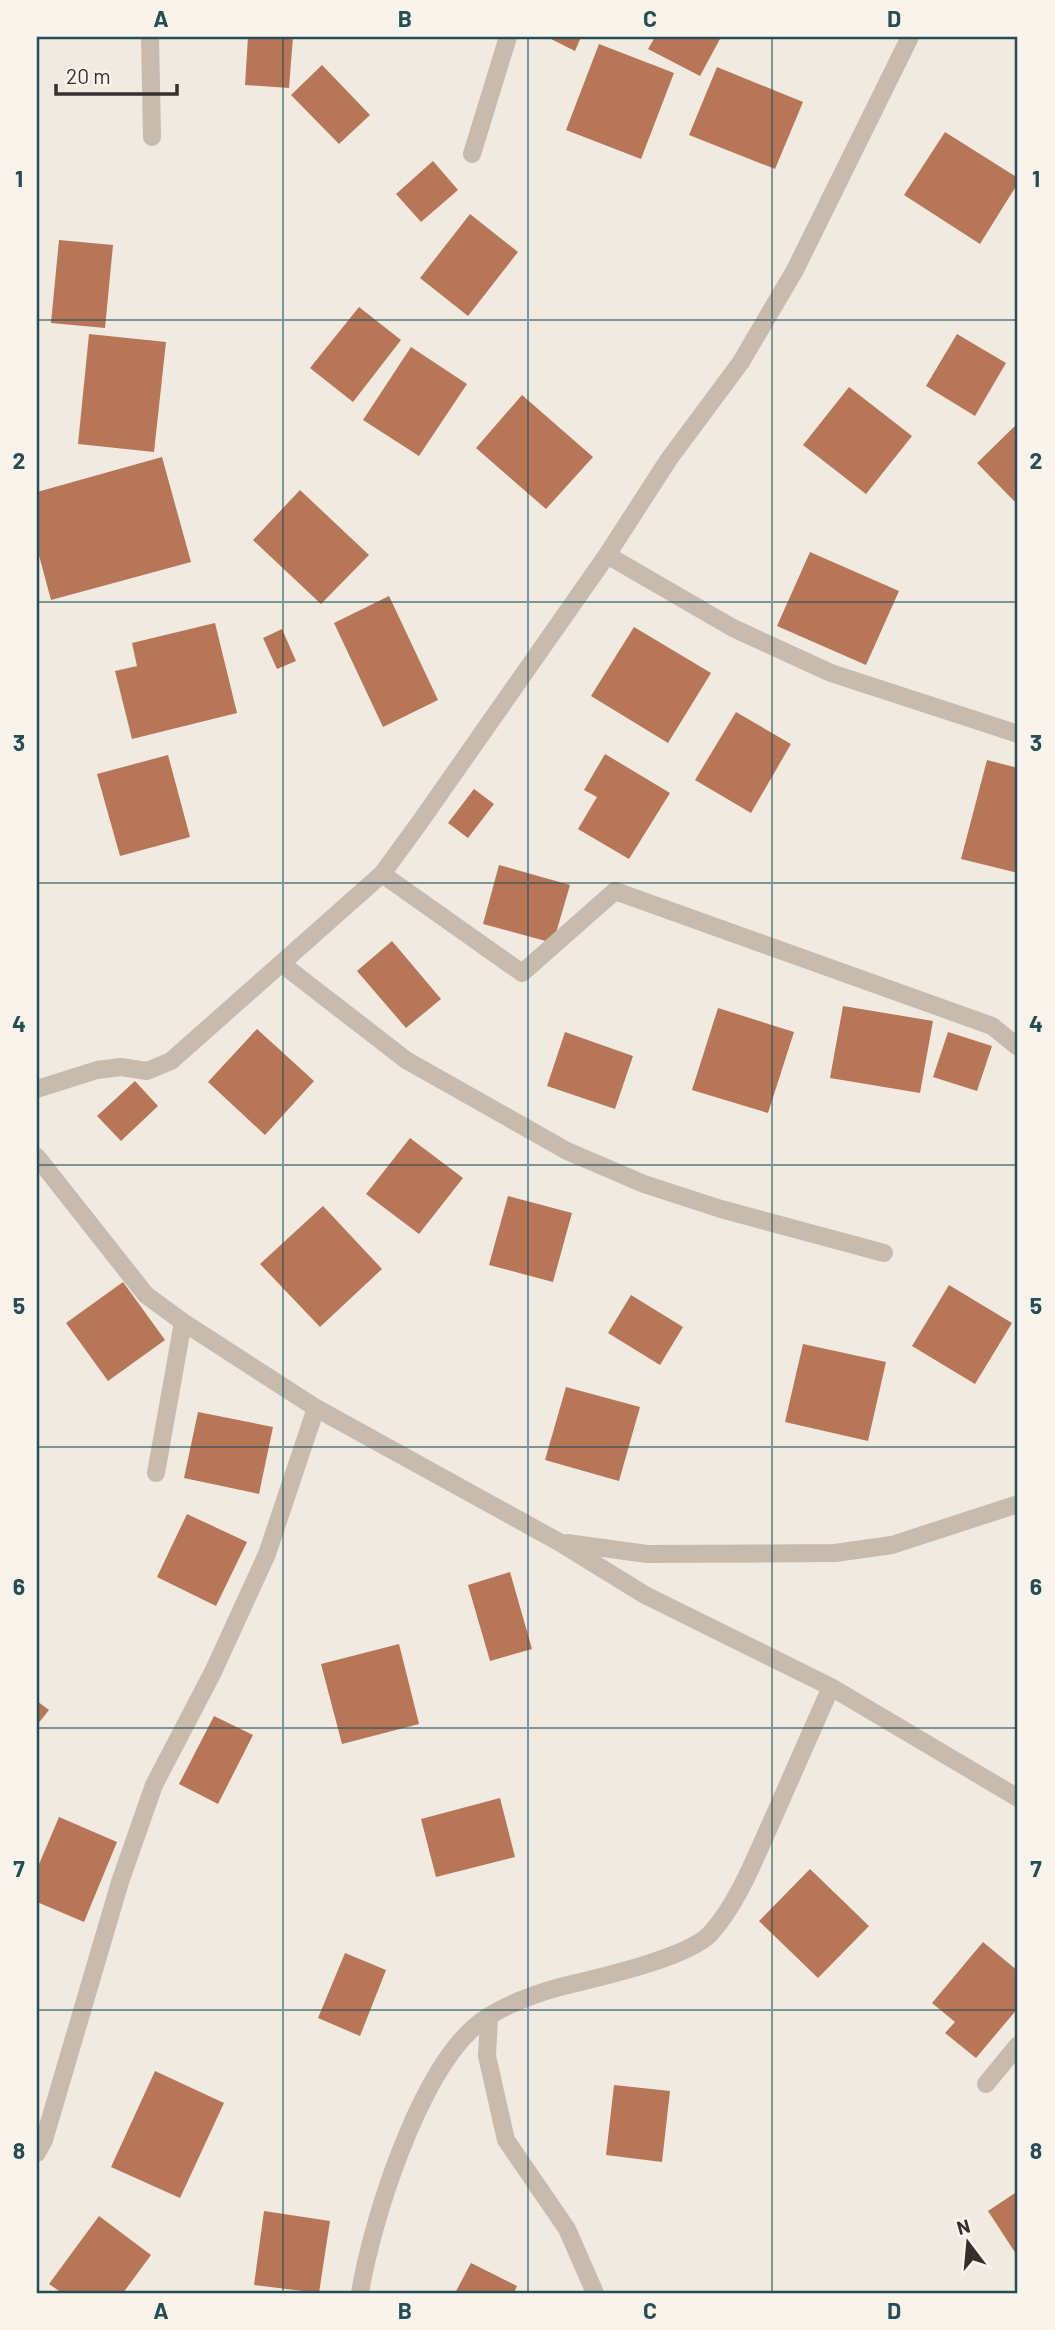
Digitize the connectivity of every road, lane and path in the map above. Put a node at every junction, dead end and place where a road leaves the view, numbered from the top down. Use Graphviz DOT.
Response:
graph roads {
  1 [pos="150,37"];
  2 [pos="508,37"];
  3 [pos="910,37"];
  4 [pos="152,137"];
  5 [pos="472,154"];
  6 [pos="607,555"];
  7 [pos="1018,734"];
  8 [pos="382,874"];
  9 [pos="282,964"];
  10 [pos="1018,1047"];
  11 [pos="37,1089"];
  12 [pos="37,1157"];
  13 [pos="884,1253"];
  14 [pos="183,1322"];
  15 [pos="316,1408"];
  16 [pos="156,1474"];
  17 [pos="1018,1504"];
  18 [pos="559,1542"];
  19 [pos="831,1687"];
  20 [pos="1018,1798"];
  21 [pos="489,2018"];
  22 [pos="1018,2045"];
  23 [pos="986,2084"];
  24 [pos="37,2153"];
  25 [pos="360,2293"];
  26 [pos="595,2293"];
  1 -- 4 [label="street"];
  2 -- 5 [label="street"];
  3 -- 6 [label="street"];
  6 -- 7 [label="street"];
  6 -- 8 [label="street"];
  8 -- 9 [label="street"];
  8 -- 10 [label="street"];
  9 -- 11 [label="street"];
  9 -- 13 [label="street"];
  12 -- 14 [label="street"];
  14 -- 15 [label="street"];
  14 -- 16 [label="street"];
  15 -- 18 [label="street"];
  15 -- 24 [label="street"];
  17 -- 18 [label="street"];
  18 -- 19 [label="street"];
  19 -- 20 [label="street"];
  19 -- 21 [label="street"];
  21 -- 25 [label="street"];
  21 -- 26 [label="street"];
  22 -- 23 [label="street"];
}
